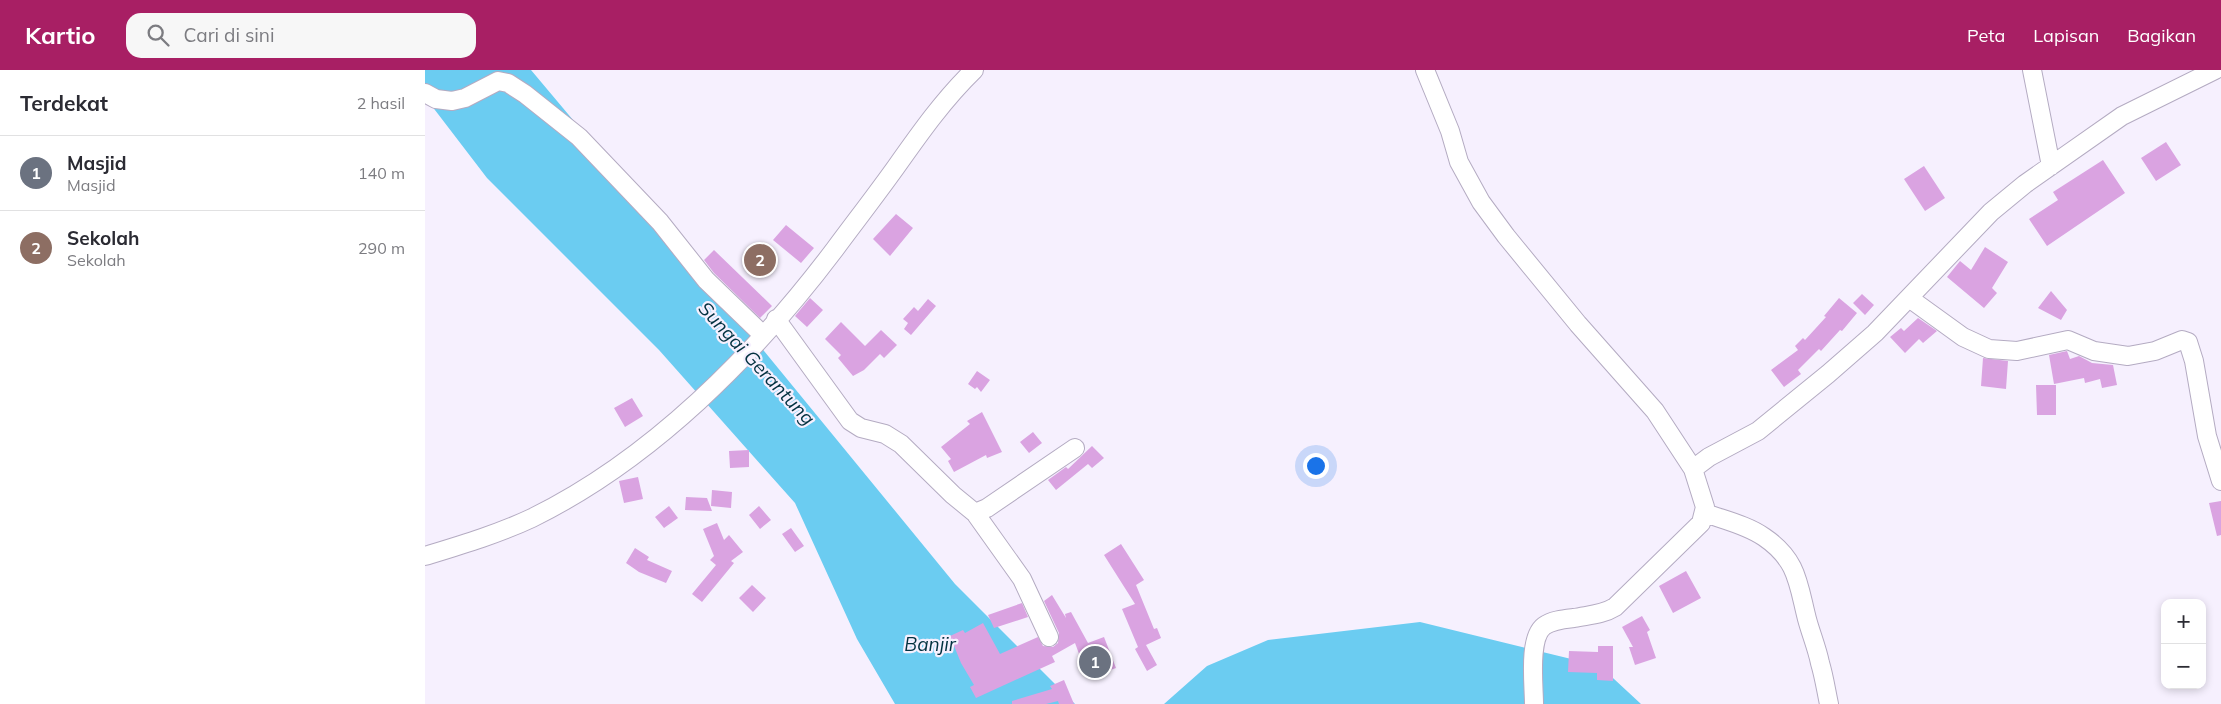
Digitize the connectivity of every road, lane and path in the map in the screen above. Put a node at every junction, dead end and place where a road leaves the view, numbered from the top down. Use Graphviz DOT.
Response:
graph roads {
  1 [pos="974,70"];
  2 [pos="1425,70"];
  3 [pos="2032,70"];
  4 [pos="2215,70"];
  5 [pos="497,79"];
  6 [pos="425,93"];
  7 [pos="2051,166"];
  8 [pos="1909,298"];
  9 [pos="776,319"];
  10 [pos="762,336"];
  11 [pos="1075,448"];
  12 [pos="1693,469"];
  13 [pos="2221,481"];
  14 [pos="975,513"];
  15 [pos="1705,513"];
  16 [pos="425,556"];
  17 [pos="1049,636"];
  18 [pos="1534,704"];
  19 [pos="1829,704"];
  1 -- 9 [label="street"];
  2 -- 12 [label="street"];
  3 -- 7 [label="street"];
  4 -- 7 [label="street"];
  5 -- 6 [label="street"];
  5 -- 10 [label="street"];
  7 -- 8 [label="street"];
  8 -- 12 [label="street"];
  8 -- 13 [label="street"];
  9 -- 10 [label="street"];
  9 -- 14 [label="street"];
  10 -- 16 [label="street"];
  11 -- 14 [label="street"];
  12 -- 15 [label="street"];
  14 -- 17 [label="street"];
  15 -- 18 [label="street"];
  15 -- 19 [label="street"];
}
